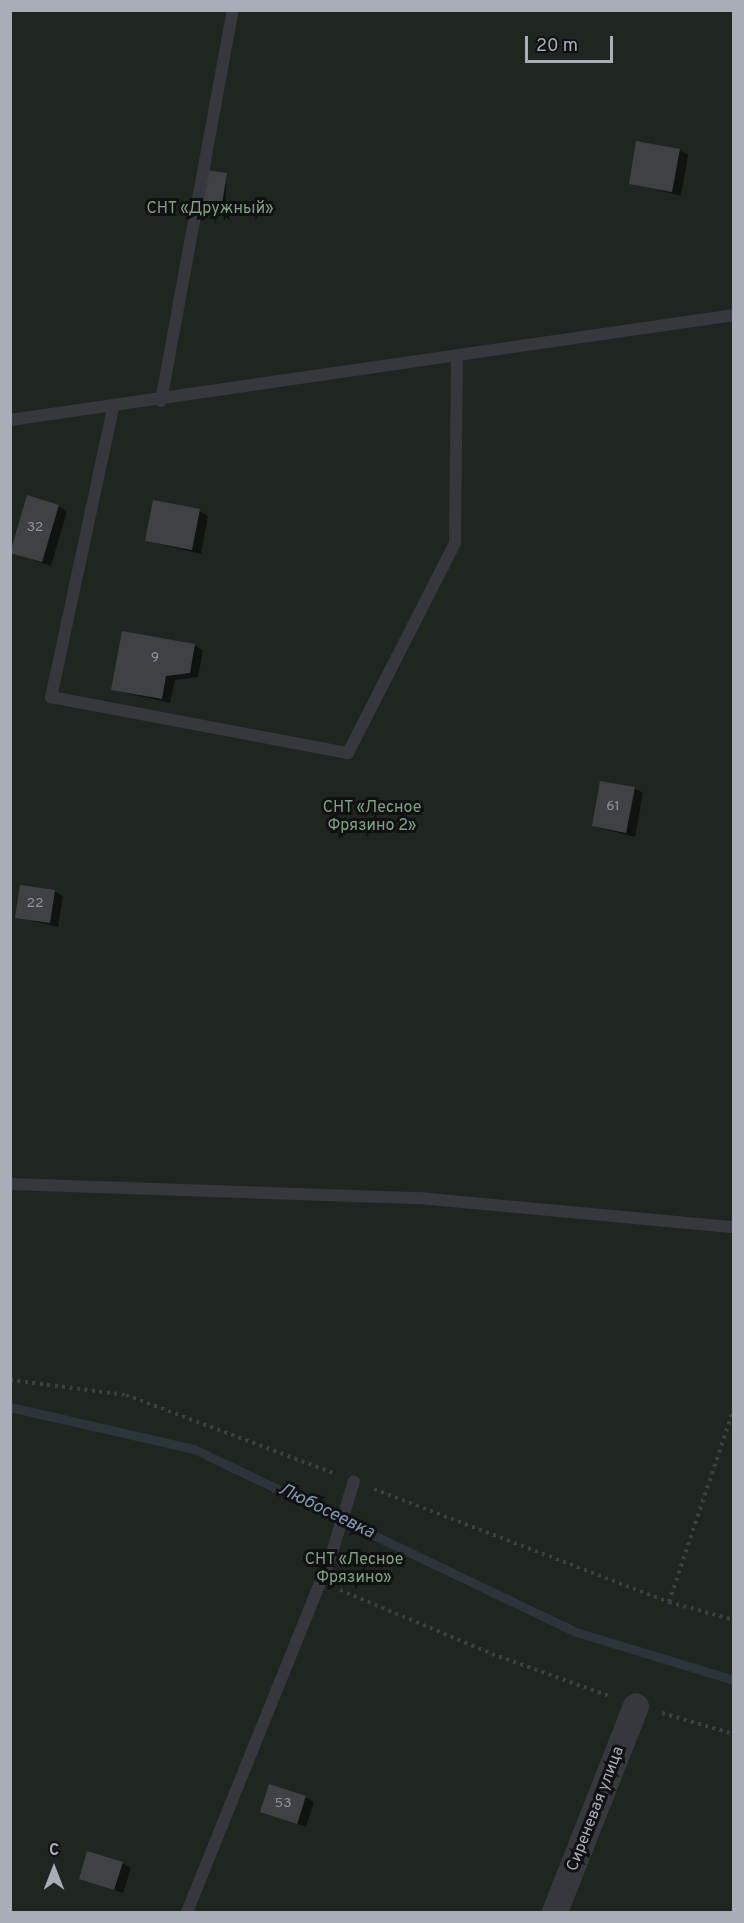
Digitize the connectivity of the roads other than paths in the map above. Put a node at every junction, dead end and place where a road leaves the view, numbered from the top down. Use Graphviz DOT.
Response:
graph roads {
  1 [pos="233,10"];
  2 [pos="734,315"];
  3 [pos="457,356"];
  4 [pos="161,401"];
  5 [pos="113,408"];
  6 [pos="10,420"];
  7 [pos="10,1184"];
  8 [pos="734,1227"];
  9 [pos="354,1481"];
  10 [pos="636,1706"];
  11 [pos="187,1912"];
  12 [pos="555,1912"];
  1 -- 4 [label="lane"];
  2 -- 3 [label="lane"];
  3 -- 4 [label="lane"];
  3 -- 5 [label="lane"];
  4 -- 5 [label="lane"];
  5 -- 6 [label="lane"];
  7 -- 8 [label="lane"];
  9 -- 11 [label="lane"];
  10 -- 12 [label="street, Сиреневая улица"];
}
